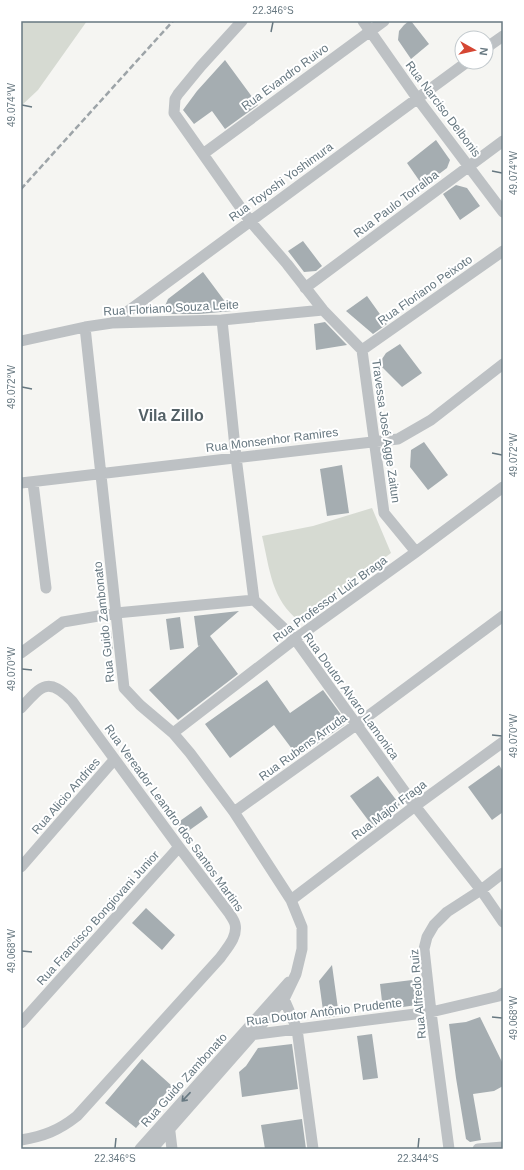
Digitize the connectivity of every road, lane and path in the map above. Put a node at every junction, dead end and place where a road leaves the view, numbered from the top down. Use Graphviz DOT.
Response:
graph roads {
  1 [pos="242,21"];
  2 [pos="363,21"];
  3 [pos="384,21"];
  4 [pos="370,31"];
  5 [pos="503,36"];
  6 [pos="494,42"];
  7 [pos="456,70"];
  8 [pos="417,98"];
  9 [pos="503,141"];
  10 [pos="203,154"];
  11 [pos="469,166"];
  12 [pos="503,212"];
  13 [pos="250,221"];
  14 [pos="503,251"];
  15 [pos="305,288"];
  16 [pos="323,310"];
  17 [pos="222,320"];
  18 [pos="112,323"];
  19 [pos="85,327"];
  20 [pos="21,342"];
  21 [pos="362,350"];
  22 [pos="503,364"];
  23 [pos="374,441"];
  24 [pos="236,457"];
  25 [pos="100,475"];
  26 [pos="33,482"];
  27 [pos="21,483"];
  28 [pos="503,487"];
  29 [pos="416,552"];
  30 [pos="46,588"];
  31 [pos="254,600"];
  32 [pos="116,613"];
  33 [pos="503,616"];
  34 [pos="295,639"];
  35 [pos="21,653"];
  36 [pos="21,708"];
  37 [pos="356,725"];
  38 [pos="173,733"];
  39 [pos="503,742"];
  40 [pos="114,760"];
  41 [pos="415,806"];
  42 [pos="234,812"];
  43 [pos="179,847"];
  44 [pos="21,867"];
  45 [pos="503,873"];
  46 [pos="481,890"];
  47 [pos="290,900"];
  48 [pos="503,922"];
  49 [pos="503,993"];
  50 [pos="282,996"];
  51 [pos="431,1012"];
  52 [pos="21,1023"];
  53 [pos="297,1029"];
  54 [pos="246,1035"];
  55 [pos="220,1066"];
  56 [pos="168,1117"];
  57 [pos="169,1129"];
  58 [pos="21,1140"];
  59 [pos="503,1147"];
  60 [pos="145,1148"];
  61 [pos="172,1149"];
  62 [pos="313,1149"];
  63 [pos="449,1149"];
  64 [pos="478,1149"];
  1 -- 10 [label="street"];
  2 -- 4 [label="street, Rua Narciso Delbonis"];
  3 -- 4 [label="street, Rua Evandro Ruivo"];
  4 -- 8 [label="street, Rua Narciso Delbonis"];
  4 -- 10 [label="street, Rua Evandro Ruivo"];
  5 -- 6 [label="street"];
  7 -- 8 [label="street, Rua Toyoshi Yoshimura"];
  8 -- 11 [label="street, Rua Narciso Delbonis"];
  8 -- 13 [label="street, Rua Toyoshi Yoshimura"];
  9 -- 11 [label="street, Rua Paulo Torralba"];
  10 -- 13 [label="street"];
  11 -- 12 [label="street, Rua Narciso Delbonis"];
  11 -- 15 [label="street, Rua Paulo Torralba"];
  13 -- 15 [label="street"];
  13 -- 18 [label="street, Rua Toyoshi Yoshimura"];
  14 -- 21 [label="street, Rua Floriano Peixoto"];
  15 -- 16 [label="street"];
  16 -- 17 [label="street, Rua Floriano Souza Leite"];
  16 -- 21 [label="street"];
  17 -- 18 [label="street, Rua Floriano Souza Leite"];
  17 -- 24 [label="street"];
  18 -- 19 [label="street, Rua Floriano Souza Leite"];
  19 -- 20 [label="street, Rua Floriano Souza Leite"];
  19 -- 25 [label="street, Rua Guido Zambonato"];
  21 -- 23 [label="street, Travessa José Agge Zaitun"];
  22 -- 23 [label="street, Rua Monsenhor Ramires"];
  23 -- 24 [label="street, Rua Monsenhor Ramires"];
  23 -- 29 [label="street, Travessa José Agge Zaitun"];
  24 -- 25 [label="street, Rua Monsenhor Ramires"];
  24 -- 31 [label="street"];
  25 -- 26 [label="street, Rua Monsenhor Ramires"];
  25 -- 32 [label="street, Rua Guido Zambonato"];
  26 -- 27 [label="street, Rua Monsenhor Ramires"];
  26 -- 30 [label="street"];
  28 -- 29 [label="street, Rua Professor Luiz Braga"];
  29 -- 34 [label="street, Rua Professor Luiz Braga"];
  31 -- 32 [label="street"];
  31 -- 34 [label="street, Rua Doutor Alvaro Lamonica"];
  32 -- 35 [label="street"];
  32 -- 38 [label="street, Rua Guido Zambonato"];
  33 -- 37 [label="street, Rua Rubens Arruda"];
  34 -- 37 [label="street, Rua Doutor Alvaro Lamonica"];
  34 -- 38 [label="street, Rua Professor Luiz Braga"];
  36 -- 40 [label="street, Rua Vereador Leandro dos Santos Martins"];
  37 -- 41 [label="street, Rua Doutor Alvaro Lamonica"];
  37 -- 42 [label="street, Rua Rubens Arruda"];
  38 -- 42 [label="street, Rua Guido Zambonato"];
  39 -- 41 [label="street, Rua Major Fraga"];
  40 -- 43 [label="street, Rua Vereador Leandro dos Santos Martins"];
  40 -- 44 [label="street, Rua Alicio Andries"];
  41 -- 46 [label="street, Rua Doutor Alvaro Lamonica"];
  41 -- 47 [label="street, Rua Major Fraga"];
  42 -- 47 [label="street, Rua Guido Zambonato"];
  43 -- 52 [label="street, Rua Francisco Bongiovani Junior"];
  43 -- 58 [label="street, Rua Vereador Leandro dos Santos Martins"];
  45 -- 46 [label="street, Rua Alfredo Ruiz"];
  46 -- 48 [label="street, Rua Doutor Alvaro Lamonica"];
  46 -- 51 [label="street, Rua Alfredo Ruiz"];
  47 -- 50 [label="street, Rua Guido Zambonato"];
  49 -- 51 [label="street, Rua Doutor Antônio Prudente"];
  50 -- 53 [label="street"];
  50 -- 54 [label="street, Rua Guido Zambonato"];
  51 -- 53 [label="street, Rua Doutor Antônio Prudente"];
  51 -- 63 [label="street, Rua Alfredo Ruiz"];
  53 -- 54 [label="street, Rua Doutor Antônio Prudente"];
  53 -- 62 [label="street"];
  54 -- 55 [label="street, Rua Guido Zambonato"];
  55 -- 56 [label="street, Rua Guido Zambonato, one-way"];
  55 -- 57 [label="street, Rua Guido Zambonato"];
  56 -- 57 [label="street"];
  56 -- 60 [label="street, Rua Guido Zambonato"];
  57 -- 60 [label="street, Rua Guido Zambonato"];
  57 -- 61 [label="street"];
  59 -- 64 [label="street"];
}
